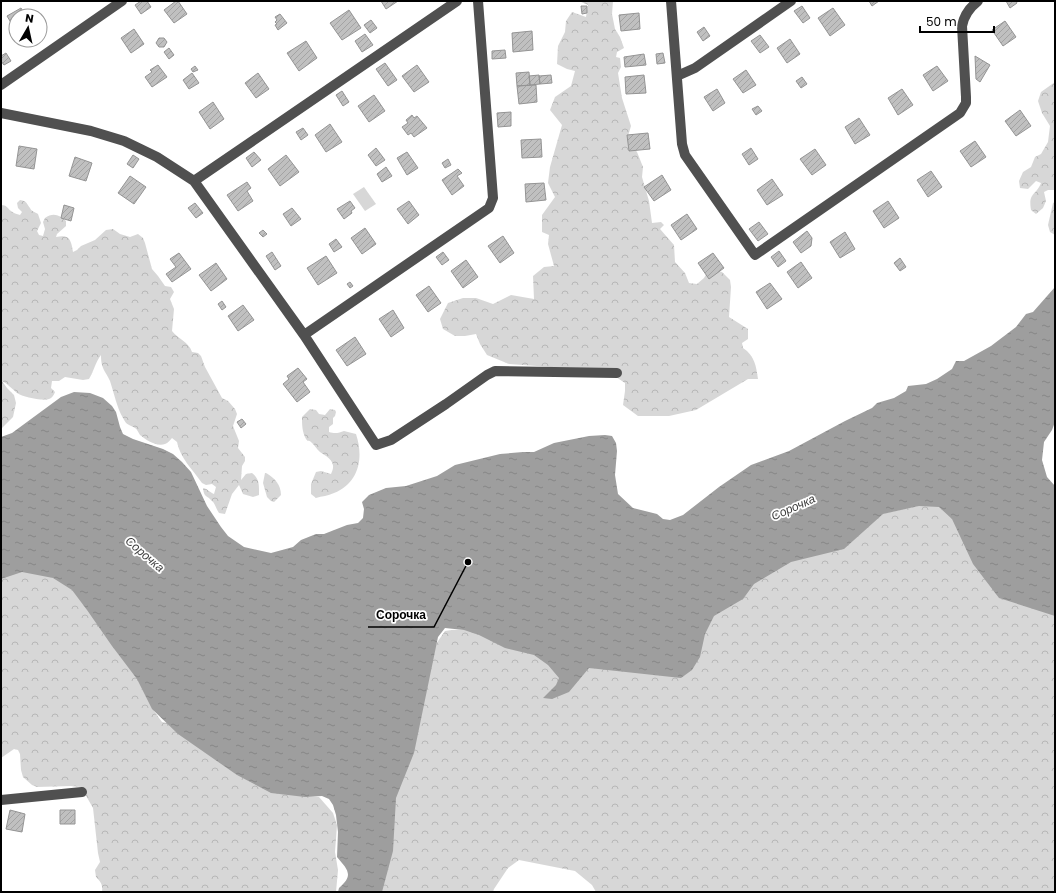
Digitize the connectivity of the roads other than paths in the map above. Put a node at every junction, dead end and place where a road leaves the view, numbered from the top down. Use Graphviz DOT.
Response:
graph roads {
  1 [pos="122,1"];
  2 [pos="457,1"];
  3 [pos="478,1"];
  4 [pos="671,1"];
  5 [pos="791,1"];
  6 [pos="978,1"];
  7 [pos="677,76"];
  8 [pos="1,85"];
  9 [pos="1,113"];
  10 [pos="194,181"];
  11 [pos="304,335"];
  12 [pos="617,374"];
  13 [pos="82,792"];
  14 [pos="1,800"];
  1 -- 8 [label="street"];
  2 -- 10 [label="street"];
  3 -- 11 [label="street"];
  4 -- 7 [label="street"];
  5 -- 7 [label="street"];
  6 -- 7 [label="street"];
  9 -- 10 [label="street"];
  10 -- 11 [label="street"];
  11 -- 12 [label="street"];
  13 -- 14 [label="street"];
}
